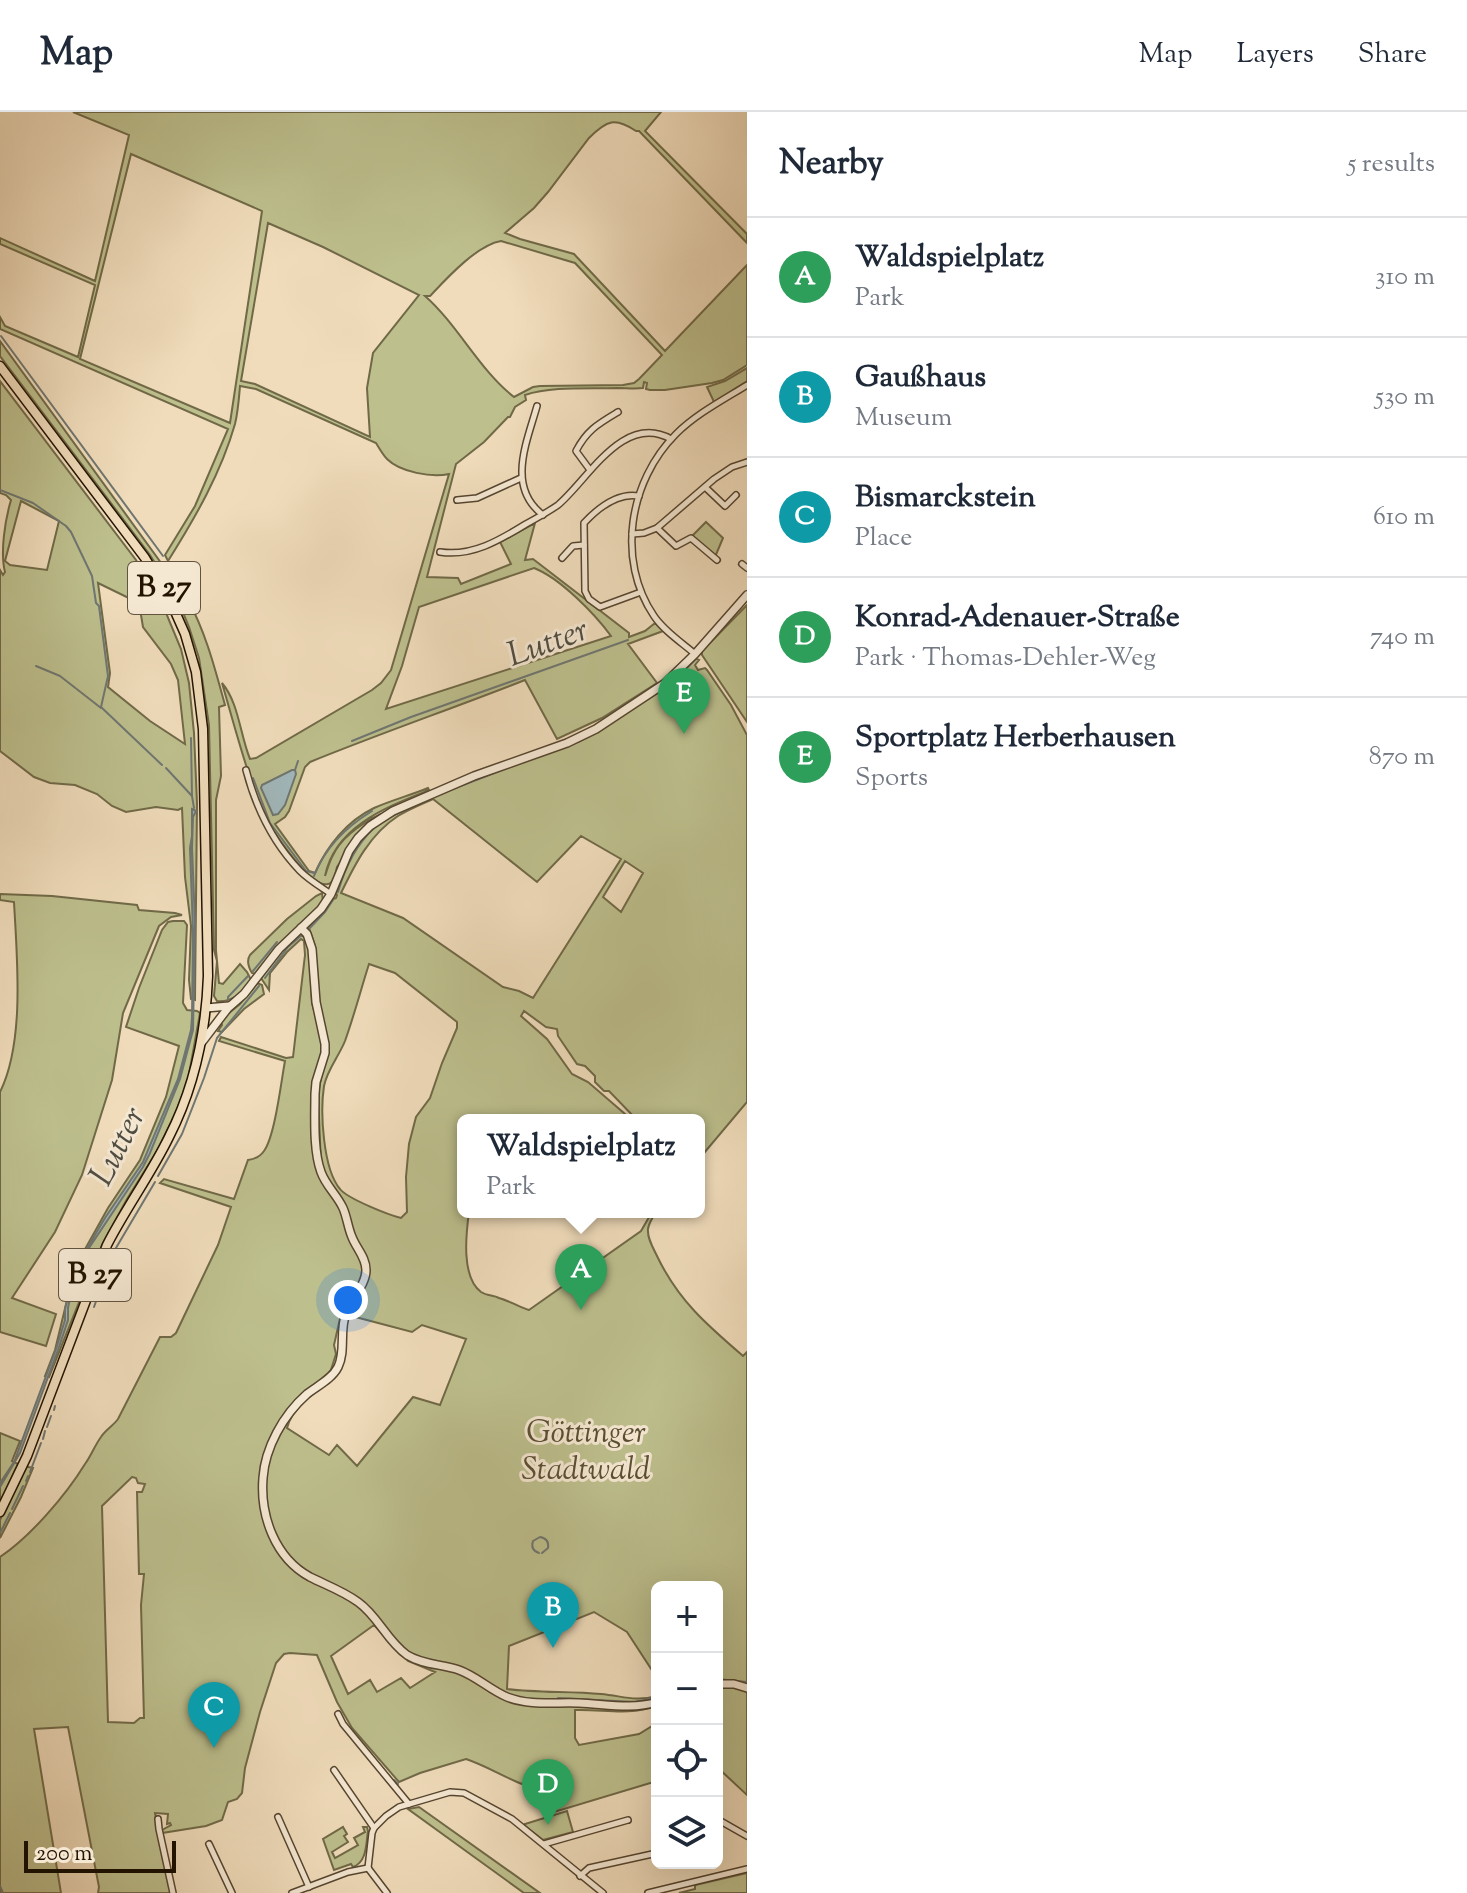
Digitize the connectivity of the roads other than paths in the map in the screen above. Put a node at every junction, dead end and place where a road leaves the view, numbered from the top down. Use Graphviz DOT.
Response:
graph roads {
  1 [pos="0,366"];
  2 [pos="747,385"];
  3 [pos="537,406"];
  4 [pos="618,412"];
  5 [pos="671,439"];
  6 [pos="747,462"];
  7 [pos="590,470"];
  8 [pos="521,478"];
  9 [pos="705,487"];
  10 [pos="736,495"];
  11 [pos="639,496"];
  12 [pos="457,500"];
  13 [pos="725,506"];
  14 [pos="719,512"];
  15 [pos="540,516"];
  16 [pos="657,528"];
  17 [pos="632,534"];
  18 [pos="584,545"];
  19 [pos="440,552"];
  20 [pos="562,558"];
  21 [pos="717,560"];
  22 [pos="641,592"];
  23 [pos="747,595"];
  24 [pos="695,654"];
  25 [pos="246,772"];
  26 [pos="331,894"];
  27 [pos="301,928"];
  28 [pos="230,1007"];
  29 [pos="206,1008"];
  30 [pos="202,1042"];
  31 [pos="0,1512"];
  32 [pos="723,1684"];
  33 [pos="747,1688"];
  34 [pos="651,1703"];
  35 [pos="338,1714"];
  36 [pos="334,1770"];
  37 [pos="409,1804"];
  38 [pos="278,1817"];
  39 [pos="158,1819"];
  40 [pos="628,1820"];
  41 [pos="723,1822"];
  42 [pos="374,1828"];
  43 [pos="747,1836"];
  44 [pos="209,1844"];
  45 [pos="543,1845"];
  46 [pos="651,1854"];
  47 [pos="368,1868"];
  48 [pos="747,1869"];
  49 [pos="580,1876"];
  50 [pos="309,1887"];
  51 [pos="173,1893"];
  52 [pos="232,1893"];
  53 [pos="292,1893"];
  54 [pos="387,1893"];
  55 [pos="603,1893"];
  56 [pos="648,1893"];
  1 -- 29 [label="main road, B 27"];
  2 -- 5 [label="street"];
  3 -- 8 [label="street"];
  4 -- 7 [label="street"];
  5 -- 7 [label="street"];
  5 -- 11 [label="street"];
  6 -- 9 [label="street"];
  7 -- 15 [label="street"];
  8 -- 12 [label="street"];
  8 -- 15 [label="street"];
  9 -- 13 [label="street"];
  9 -- 16 [label="street"];
  10 -- 13 [label="street"];
  11 -- 17 [label="street"];
  11 -- 18 [label="street"];
  13 -- 14 [label="street"];
  15 -- 19 [label="street"];
  16 -- 17 [label="street"];
  16 -- 21 [label="street"];
  17 -- 22 [label="street"];
  18 -- 20 [label="street"];
  18 -- 22 [label="street"];
  22 -- 24 [label="street"];
  23 -- 24 [label="street"];
  24 -- 26 [label="street"];
  25 -- 26 [label="street"];
  26 -- 27 [label="street"];
  27 -- 28 [label="street"];
  27 -- 34 [label="street"];
  28 -- 29 [label="street"];
  28 -- 30 [label="street"];
  29 -- 30 [label="main road, B 27"];
  30 -- 31 [label="main road, B 27"];
  32 -- 33 [label="street"];
  35 -- 37 [label="street"];
  36 -- 42 [label="street"];
  37 -- 42 [label="street"];
  37 -- 45 [label="street"];
  38 -- 50 [label="street"];
  39 -- 51 [label="street"];
  40 -- 45 [label="street"];
  41 -- 43 [label="street"];
  42 -- 47 [label="street"];
  44 -- 52 [label="street"];
  45 -- 49 [label="street"];
  46 -- 49 [label="street"];
  47 -- 50 [label="street"];
  47 -- 54 [label="street"];
  48 -- 56 [label="street"];
  49 -- 55 [label="street"];
  50 -- 53 [label="street"];
}
